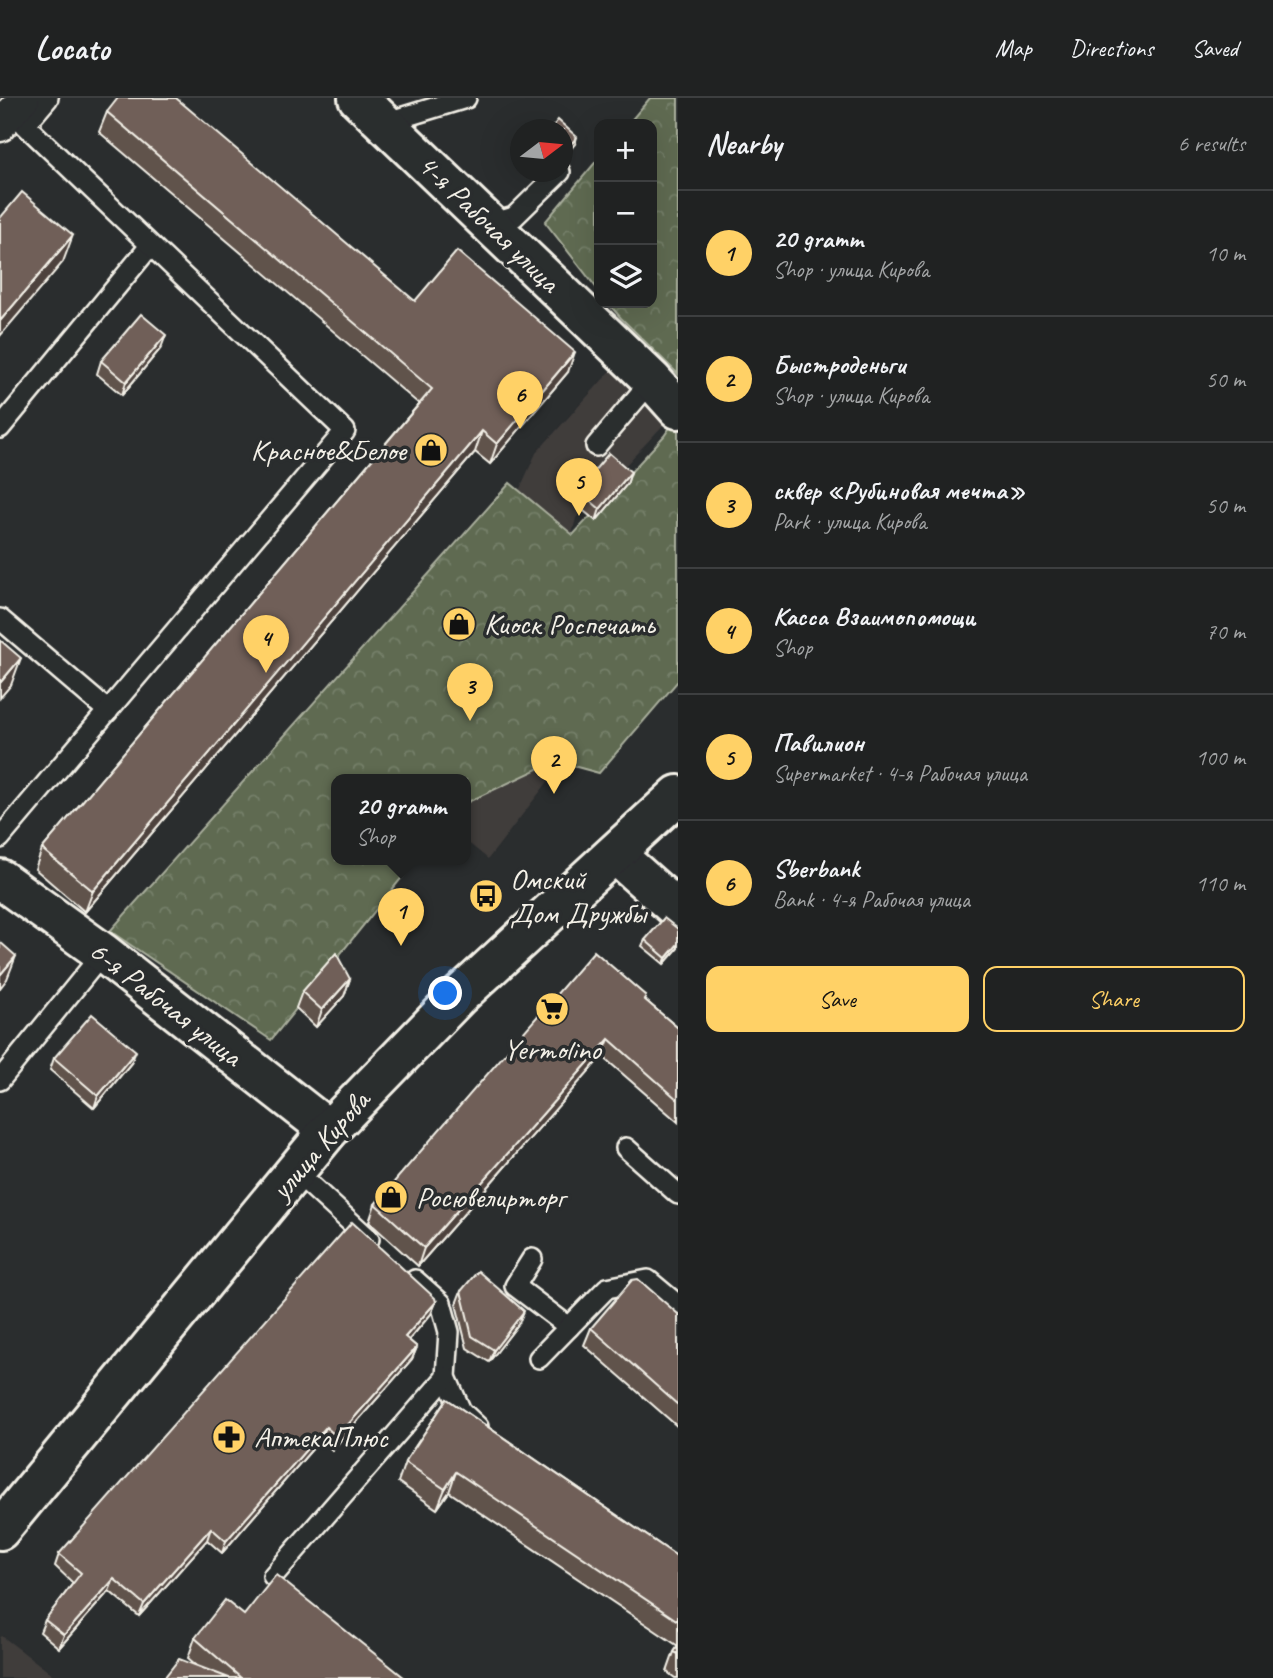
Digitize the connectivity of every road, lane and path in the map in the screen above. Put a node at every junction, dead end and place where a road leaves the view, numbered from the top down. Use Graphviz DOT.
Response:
graph roads {
  1 [pos="24,98"];
  2 [pos="48,98"];
  3 [pos="466,98"];
  4 [pos="371,110"];
  5 [pos="0,126"];
  6 [pos="550,182"];
  7 [pos="490,224"];
  8 [pos="150,246"];
  9 [pos="652,380"];
  10 [pos="678,409"];
  11 [pos="0,428"];
  12 [pos="596,446"];
  13 [pos="0,619"];
  14 [pos="108,711"];
  15 [pos="678,795"];
  16 [pos="0,838"];
  17 [pos="615,855"];
  18 [pos="0,878"];
  19 [pos="678,911"];
  20 [pos="103,953"];
  21 [pos="0,1080"];
  22 [pos="329,1130"];
  23 [pos="626,1149"];
  24 [pos="295,1171"];
  25 [pos="678,1194"];
  26 [pos="383,1251"];
  27 [pos="532,1259"];
  28 [pos="402,1268"];
  29 [pos="678,1305"];
  30 [pos="569,1327"];
  31 [pos="539,1358"];
  32 [pos="446,1377"];
  33 [pos="494,1439"];
  34 [pos="0,1530"];
  35 [pos="272,1576"];
  1 -- 5 [label="street"];
  2 -- 8 [label="lane"];
  3 -- 4 [label="lane"];
  4 -- 7 [label="main road, 4-я Рабочая улица"];
  6 -- 7 [label="lane"];
  7 -- 9 [label="main road, 4-я Рабочая улица"];
  8 -- 11 [label="lane"];
  8 -- 14 [label="lane"];
  9 -- 10 [label="main road, 4-я Рабочая улица"];
  9 -- 12 [label="lane"];
  13 -- 14 [label="lane"];
  14 -- 16 [label="lane"];
  15 -- 17 [label="main road, улица Кирова"];
  17 -- 19 [label="main road"];
  17 -- 22 [label="main road, улица Кирова"];
  18 -- 20 [label="main road, 6-я Рабочая улица"];
  20 -- 21 [label="lane"];
  20 -- 22 [label="main road, 6-я Рабочая улица"];
  22 -- 24 [label="main road, улица Кирова"];
  23 -- 25 [label="lane"];
  24 -- 26 [label="lane"];
  24 -- 34 [label="main road, улица Кирова"];
  27 -- 30 [label="lane"];
  28 -- 32 [label="lane"];
  29 -- 30 [label="lane"];
  30 -- 31 [label="lane"];
  32 -- 33 [label="lane"];
  32 -- 35 [label="lane"];
}
